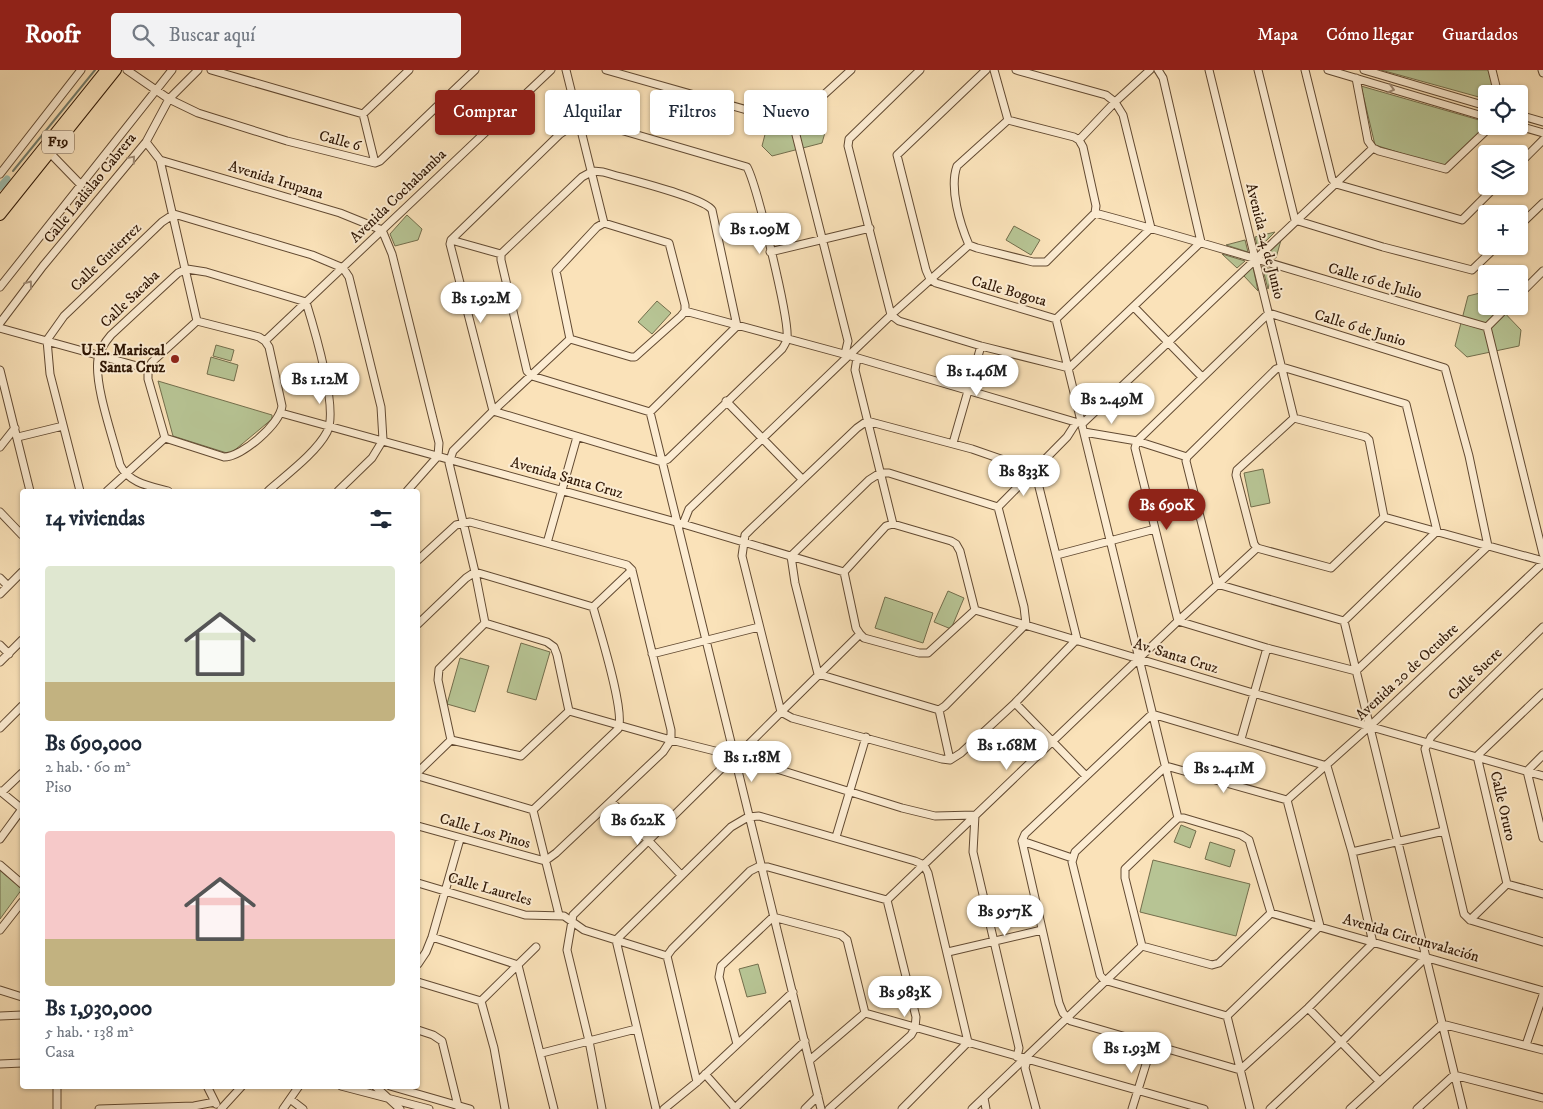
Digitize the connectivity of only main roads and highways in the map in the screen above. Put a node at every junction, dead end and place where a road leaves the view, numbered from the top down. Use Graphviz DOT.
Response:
graph roads {
  1 [pos="106,70"];
  2 [pos="116,70"];
  3 [pos="0,202"];
  4 [pos="0,215"];
  1 -- 3 [label="highway, F19"];
  2 -- 4 [label="highway, F19"];
}
